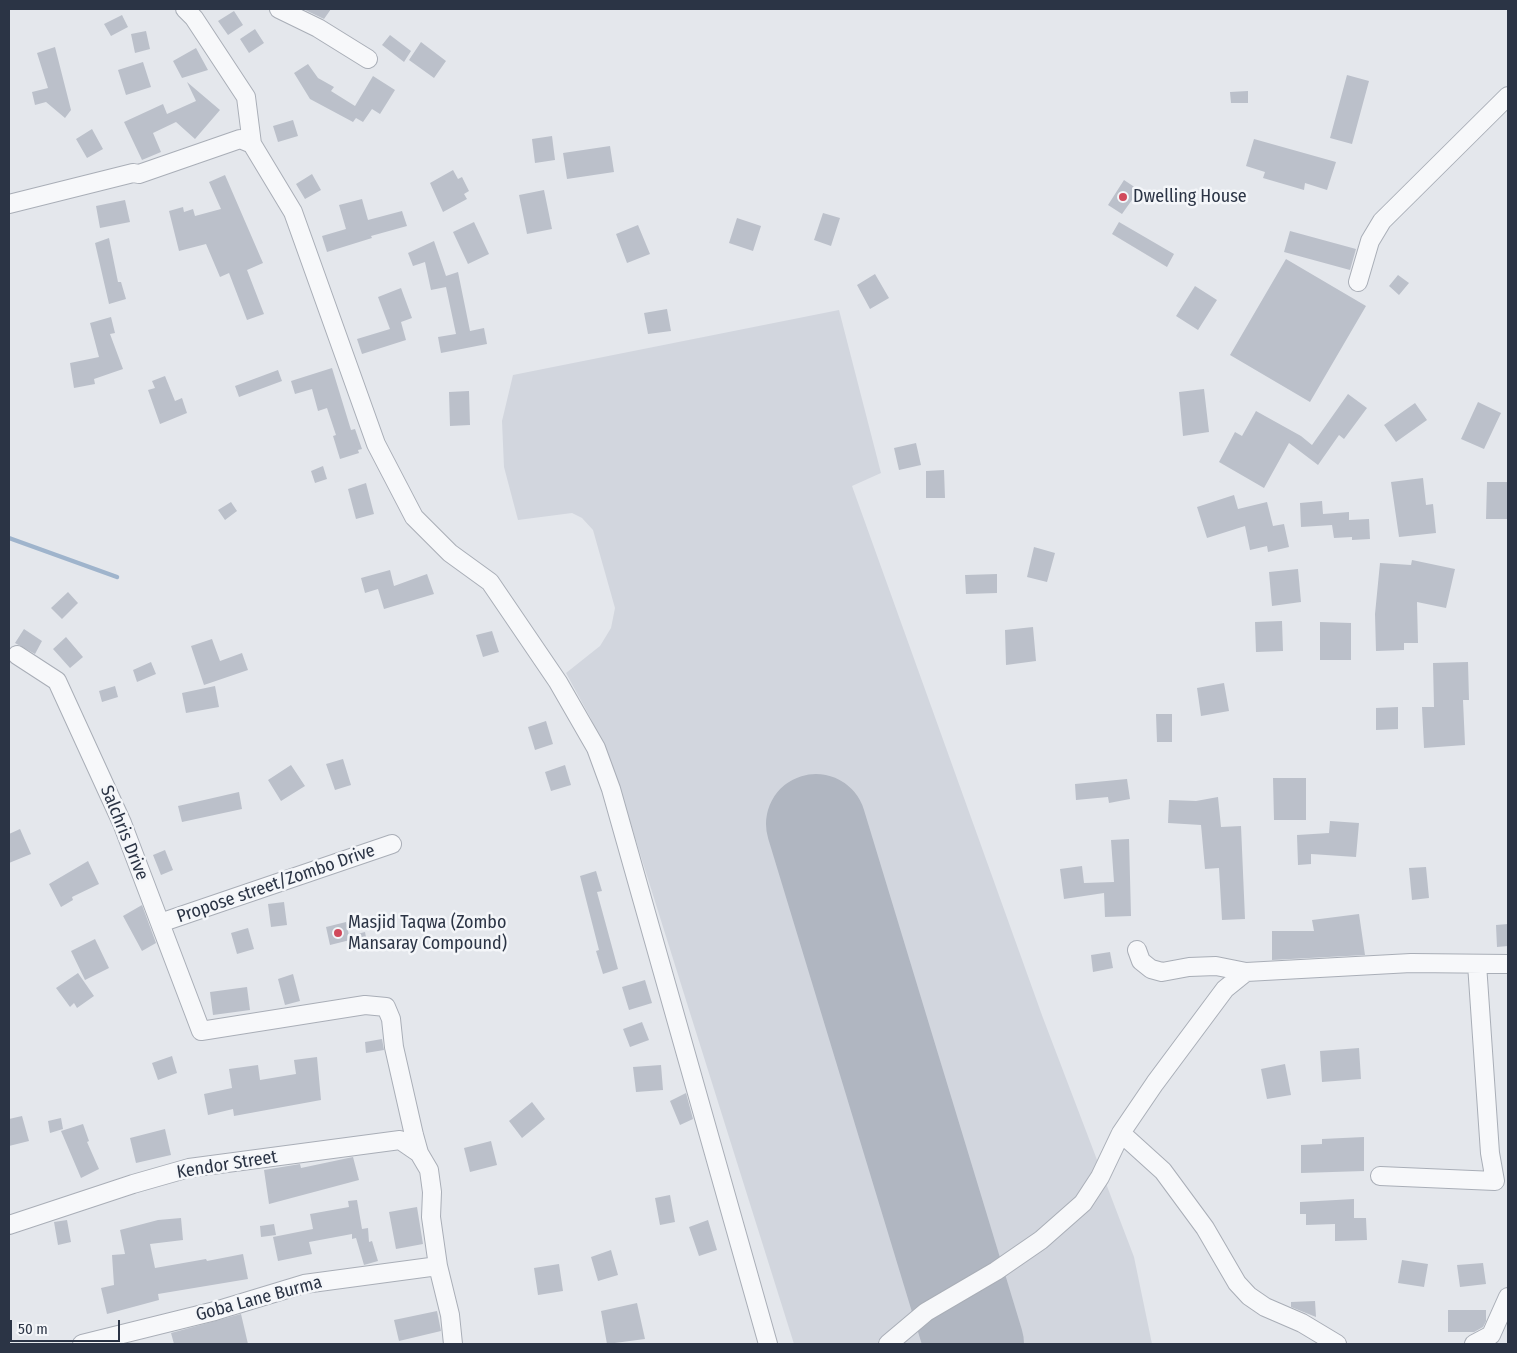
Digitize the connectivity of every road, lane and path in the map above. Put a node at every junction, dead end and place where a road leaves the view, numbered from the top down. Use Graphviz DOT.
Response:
graph roads {
  1 [pos="186,9"];
  2 [pos="279,9"];
  3 [pos="368,59"];
  4 [pos="1508,96"];
  5 [pos="252,144"];
  6 [pos="9,204"];
  7 [pos="1358,282"];
  8 [pos="17,654"];
  9 [pos="392,844"];
  10 [pos="160,923"];
  11 [pos="1136,950"];
  12 [pos="1477,964"];
  13 [pos="1508,964"];
  14 [pos="1246,972"];
  15 [pos="1121,1133"];
  16 [pos="419,1153"];
  17 [pos="1380,1176"];
  18 [pos="1501,1181"];
  19 [pos="9,1225"];
  20 [pos="438,1266"];
  21 [pos="1508,1297"];
  22 [pos="82,1344"];
  23 [pos="453,1344"];
  24 [pos="768,1344"];
  25 [pos="888,1344"];
  26 [pos="1337,1344"];
  27 [pos="1474,1344"];
  1 -- 5 [label="street"];
  2 -- 3 [label="street"];
  4 -- 7 [label="street"];
  5 -- 6 [label="street"];
  5 -- 24 [label="street"];
  8 -- 10 [label="street, Salchris Drive"];
  9 -- 10 [label="street, Propose street/Zombo Drive"];
  10 -- 16 [label="street, Salchris Drive"];
  11 -- 14 [label="street"];
  12 -- 13 [label="street"];
  12 -- 14 [label="street"];
  12 -- 18 [label="street"];
  14 -- 15 [label="street"];
  15 -- 25 [label="street"];
  15 -- 26 [label="street"];
  16 -- 19 [label="street, Kendor Street"];
  16 -- 20 [label="street"];
  17 -- 18 [label="street"];
  20 -- 22 [label="street, Goba Lane Burma"];
  20 -- 23 [label="street"];
  21 -- 27 [label="street"];
}
